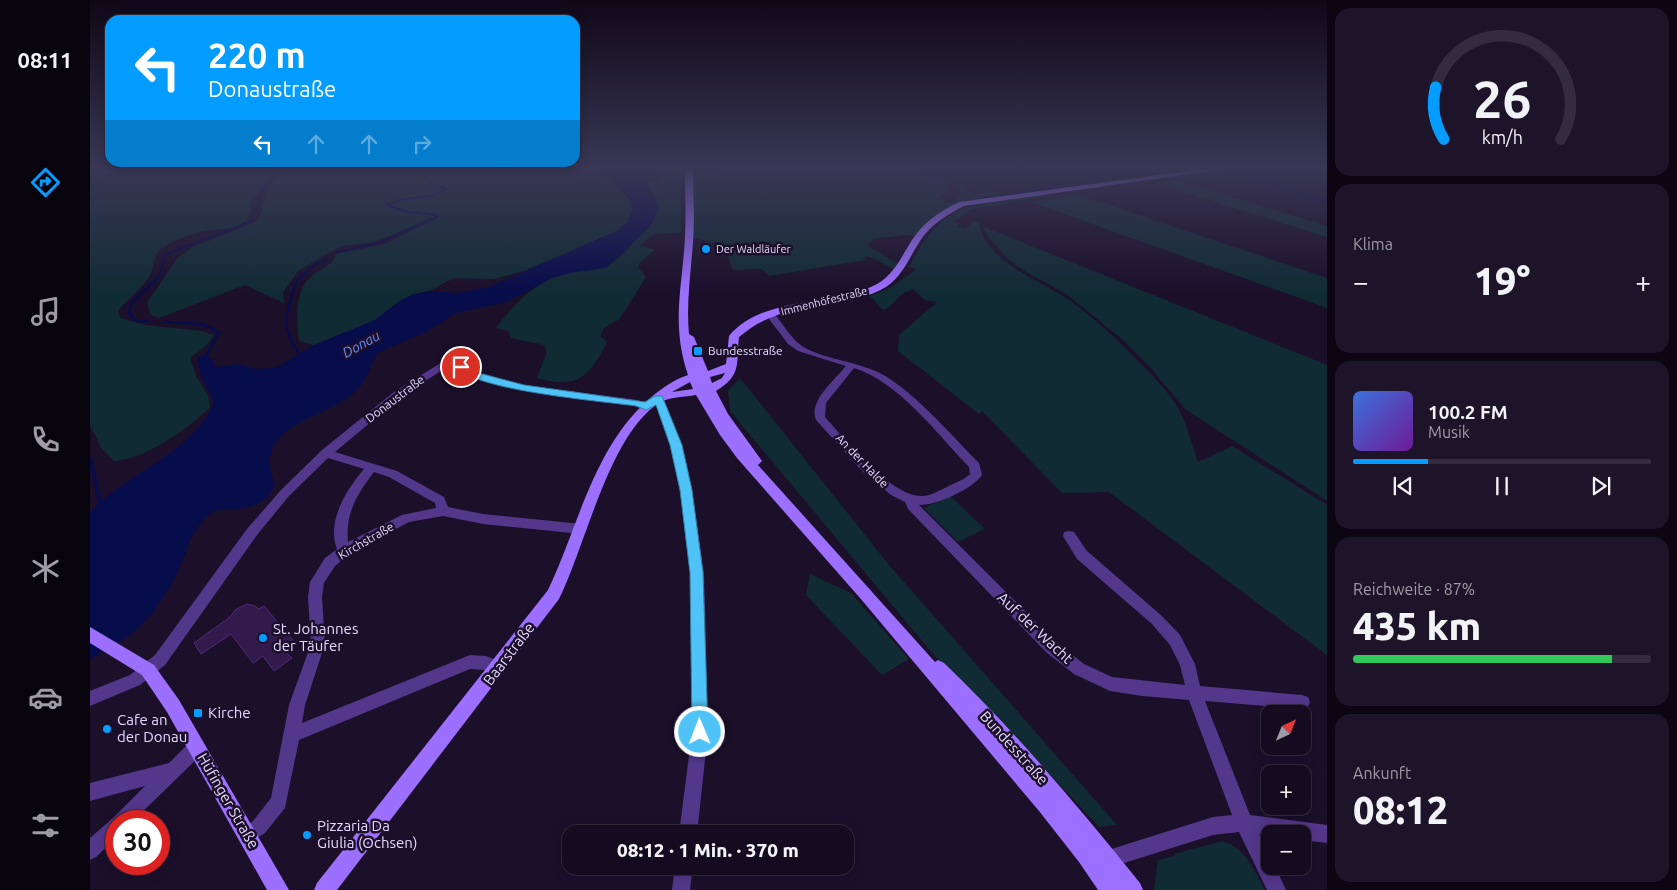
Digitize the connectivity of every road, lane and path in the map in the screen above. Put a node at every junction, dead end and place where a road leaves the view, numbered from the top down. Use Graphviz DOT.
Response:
graph roads {
  1 [pos="688,210"];
  2 [pos="952,210"];
  3 [pos="770,315"];
  4 [pos="852,365"];
  5 [pos="731,366"];
  6 [pos="698,377"];
  7 [pos="704,390"];
  8 [pos="652,403"];
  9 [pos="326,453"];
  10 [pos="371,468"];
  11 [pos="910,500"];
  12 [pos="443,512"];
  13 [pos="581,529"];
  14 [pos="1069,536"];
  15 [pos="346,549"];
  16 [pos="90,634"];
  17 [pos="145,667"];
  18 [pos="499,668"];
  19 [pos="1194,692"];
  20 [pos="90,699"];
  21 [pos="1302,702"];
  22 [pos="291,735"];
  23 [pos="197,747"];
  24 [pos="175,769"];
  25 [pos="90,792"];
  26 [pos="132,810"];
  27 [pos="1244,823"];
  28 [pos="689,825"];
  29 [pos="1327,834"];
  30 [pos="248,835"];
  31 [pos="105,837"];
  32 [pos="90,851"];
  33 [pos="1101,862"];
  34 [pos="683,875"];
  35 [pos="280,890"];
  36 [pos="324,890"];
  37 [pos="681,890"];
  38 [pos="1110,890"];
  39 [pos="1133,890"];
  40 [pos="1277,890"];
  1 -- 6 [label="street, Bundesstraße"];
  2 -- 3 [label="street, Immenhöfestraße"];
  3 -- 4 [label="street"];
  3 -- 5 [label="street, Immenhöfestraße"];
  4 -- 11 [label="street, An der Halde"];
  4 -- 11 [label="street"];
  5 -- 6 [label="street"];
  5 -- 7 [label="street, Immenhöfestraße"];
  6 -- 7 [label="street, Bundesstraße"];
  6 -- 8 [label="street, Baarstraße"];
  7 -- 8 [label="street"];
  7 -- 33 [label="street, Bundesstraße"];
  8 -- 9 [label="street, Donaustraße"];
  8 -- 13 [label="street, Baarstraße"];
  8 -- 28 [label="street"];
  9 -- 10 [label="street"];
  9 -- 17 [label="street, Donaustraße"];
  10 -- 12 [label="street"];
  10 -- 15 [label="street"];
  11 -- 19 [label="street, Auf der Wacht"];
  12 -- 13 [label="street, Kirchstraße"];
  12 -- 15 [label="street, Kirchstraße"];
  13 -- 18 [label="street, Baarstraße"];
  14 -- 19 [label="street"];
  15 -- 22 [label="street, Kirchstraße"];
  16 -- 17 [label="street, Hüfinger Straße"];
  17 -- 20 [label="street, Donaustraße"];
  17 -- 23 [label="street, Hüfinger Straße"];
  18 -- 22 [label="street"];
  18 -- 36 [label="street, Baarstraße"];
  19 -- 21 [label="street, Auf der Wacht"];
  19 -- 27 [label="street"];
  22 -- 30 [label="street, Kirchstraße"];
  23 -- 24 [label="street"];
  23 -- 30 [label="street, Hüfinger Straße"];
  24 -- 25 [label="street"];
  24 -- 26 [label="street"];
  27 -- 29 [label="street"];
  27 -- 33 [label="street"];
  27 -- 40 [label="street"];
  30 -- 35 [label="street, Hüfinger Straße"];
  31 -- 32 [label="street"];
  33 -- 38 [label="street, Bundesstraße"];
  33 -- 39 [label="street, Bundesstraße"];
  34 -- 37 [label="street"];
}
